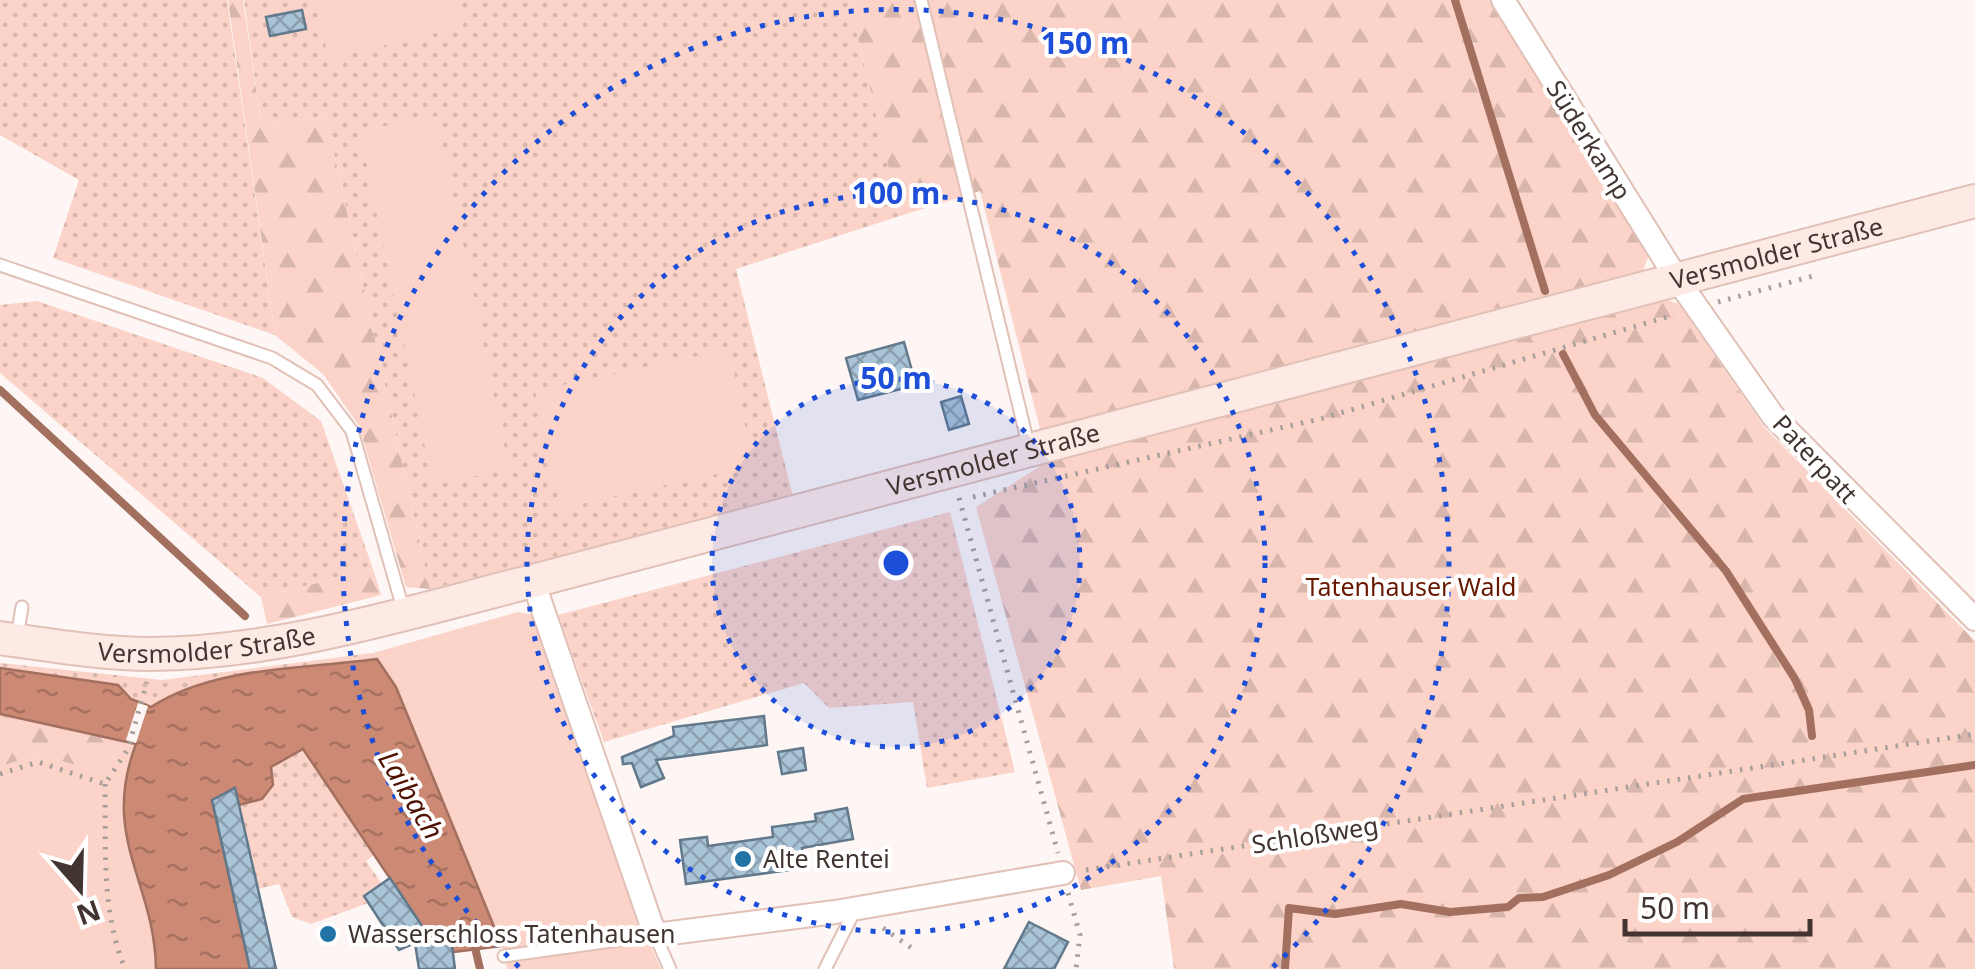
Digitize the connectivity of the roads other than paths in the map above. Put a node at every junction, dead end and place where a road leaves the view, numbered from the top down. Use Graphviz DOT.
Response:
graph roads {
  1 [pos="921,0"];
  2 [pos="1503,0"];
  3 [pos="1975,201"];
  4 [pos="0,265"];
  5 [pos="1677,279"];
  6 [pos="1030,450"];
  7 [pos="533,581"];
  8 [pos="22,607"];
  9 [pos="404,614"];
  10 [pos="1975,619"];
  11 [pos="8,640"];
  12 [pos="1063,873"];
  13 [pos="856,909"];
  14 [pos="654,935"];
  15 [pos="504,956"];
  16 [pos="670,969"];
  17 [pos="825,969"];
  1 -- 6 [label="lane"];
  2 -- 5 [label="street, Süderkamp"];
  3 -- 5 [label="main road, Versmolder Straße"];
  4 -- 9 [label="lane"];
  5 -- 6 [label="main road, Versmolder Straße"];
  5 -- 10 [label="street, Paterpatt"];
  6 -- 7 [label="main road, Versmolder Straße"];
  7 -- 9 [label="main road, Versmolder Straße"];
  7 -- 14 [label="street"];
  8 -- 11 [label="lane"];
  9 -- 11 [label="main road, Versmolder Straße"];
  12 -- 13 [label="street"];
  13 -- 14 [label="street"];
  13 -- 17 [label="lane"];
  14 -- 15 [label="lane"];
  14 -- 16 [label="lane"];
}
